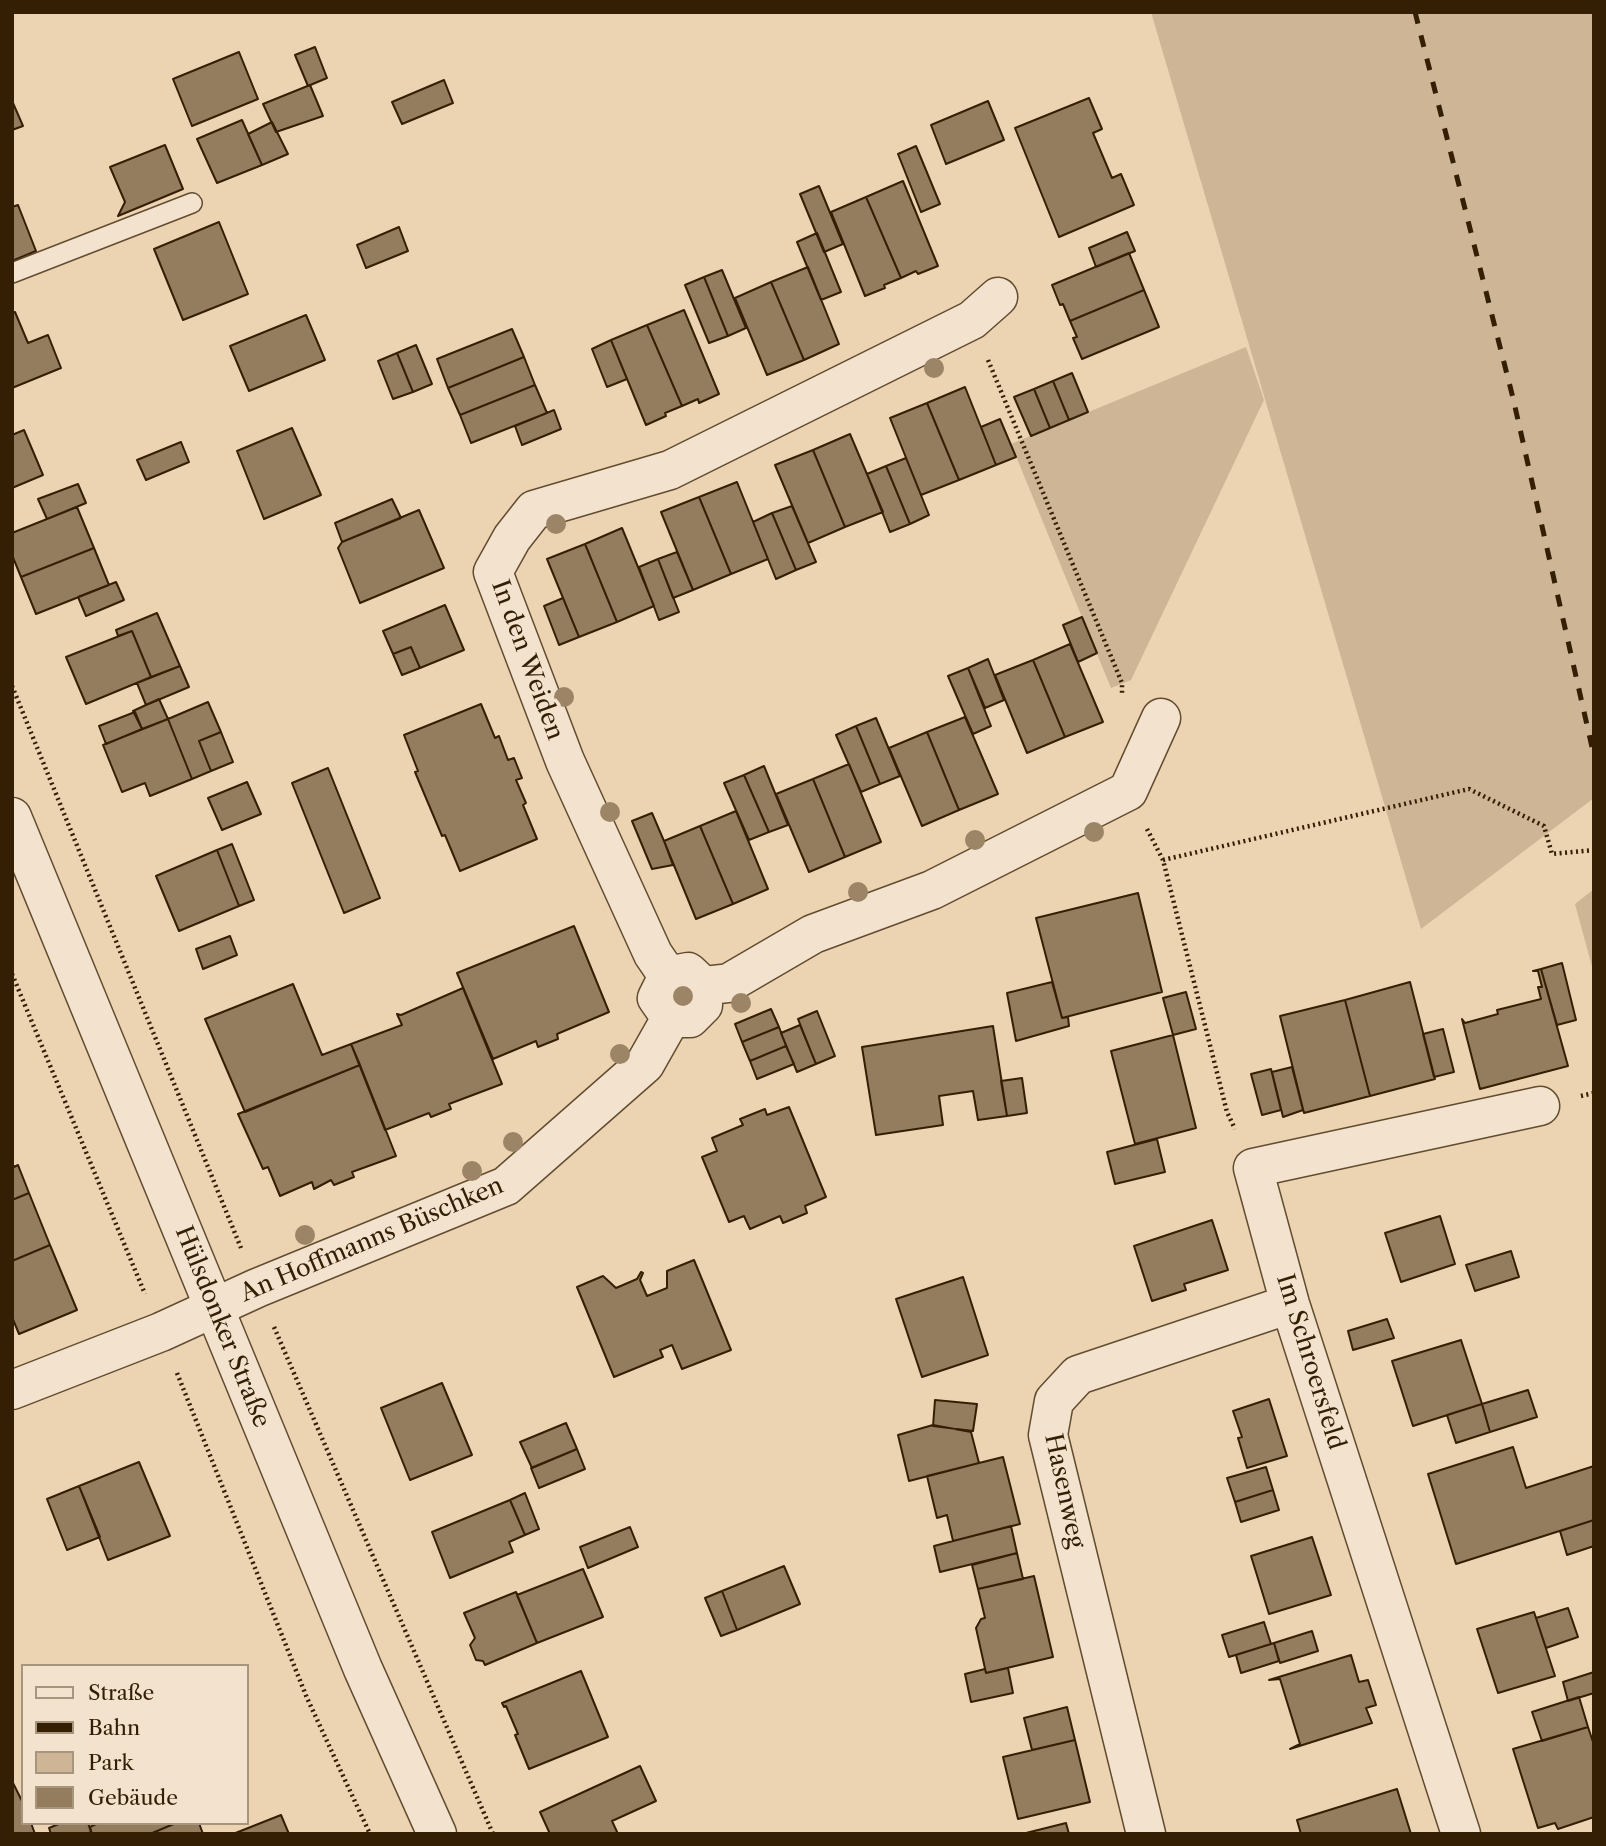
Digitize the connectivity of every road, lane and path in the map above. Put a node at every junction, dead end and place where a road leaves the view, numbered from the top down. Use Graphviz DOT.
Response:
graph roads {
  1 [pos="192,203"];
  2 [pos="12,273"];
  3 [pos="985,309"];
  4 [pos="1122,696"];
  5 [pos="1161,718"];
  6 [pos="1128,790"];
  7 [pos="12,817"];
  8 [pos="1594,850"];
  9 [pos="1163,860"];
  10 [pos="12,974"];
  11 [pos="685,981"];
  12 [pos="1540,1105"];
  13 [pos="1253,1168"];
  14 [pos="1290,1304"];
  15 [pos="215,1308"];
  16 [pos="161,1332"];
  17 [pos="12,1390"];
  18 [pos="370,1834"];
  19 [pos="437,1834"];
  20 [pos="1146,1834"];
  21 [pos="1461,1834"];
  1 -- 2 [label="lane"];
  3 -- 4 [label="path"];
  3 -- 11 [label="street, In den Weiden"];
  5 -- 6 [label="street"];
  6 -- 9 [label="path"];
  6 -- 11 [label="street"];
  7 -- 15 [label="street, Hülsdonker Straße"];
  8 -- 9 [label="path"];
  9 -- 13 [label="path"];
  10 -- 16 [label="path"];
  11 -- 15 [label="street, An Hoffmanns Büschken"];
  12 -- 13 [label="street"];
  13 -- 14 [label="street, Im Schroersfeld"];
  14 -- 20 [label="street, Hasenweg"];
  14 -- 21 [label="street, Im Schroersfeld"];
  15 -- 16 [label="street, An Hoffmanns Büschken"];
  15 -- 19 [label="street, Hülsdonker Straße"];
  16 -- 17 [label="street, An Hoffmanns Büschken"];
  16 -- 18 [label="path"];
}
